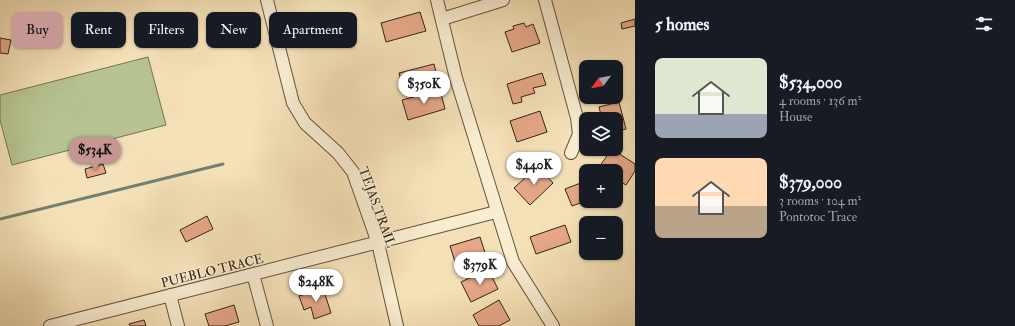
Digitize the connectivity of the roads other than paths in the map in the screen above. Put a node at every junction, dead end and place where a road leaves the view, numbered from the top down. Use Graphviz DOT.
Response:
graph roads {
  1 [pos="267,0"];
  2 [pos="437,0"];
  3 [pos="503,0"];
  4 [pos="545,0"];
  5 [pos="442,20"];
  6 [pos="571,153"];
  7 [pos="496,212"];
  8 [pos="378,243"];
  9 [pos="254,274"];
  10 [pos="170,295"];
  11 [pos="50,326"];
  12 [pos="178,326"];
  13 [pos="267,326"];
  14 [pos="397,326"];
  15 [pos="553,326"];
  1 -- 8 [label="street, TEJAS TRAIL"];
  2 -- 5 [label="street"];
  3 -- 5 [label="street"];
  4 -- 6 [label="street"];
  5 -- 7 [label="street"];
  7 -- 8 [label="street, PUEBLO TRACE"];
  7 -- 15 [label="street"];
  8 -- 9 [label="street, PUEBLO TRACE"];
  8 -- 14 [label="street, TEJAS TRAIL"];
  9 -- 10 [label="street, PUEBLO TRACE"];
  9 -- 13 [label="street"];
  10 -- 11 [label="street, PUEBLO TRACE"];
  10 -- 12 [label="street"];
}
